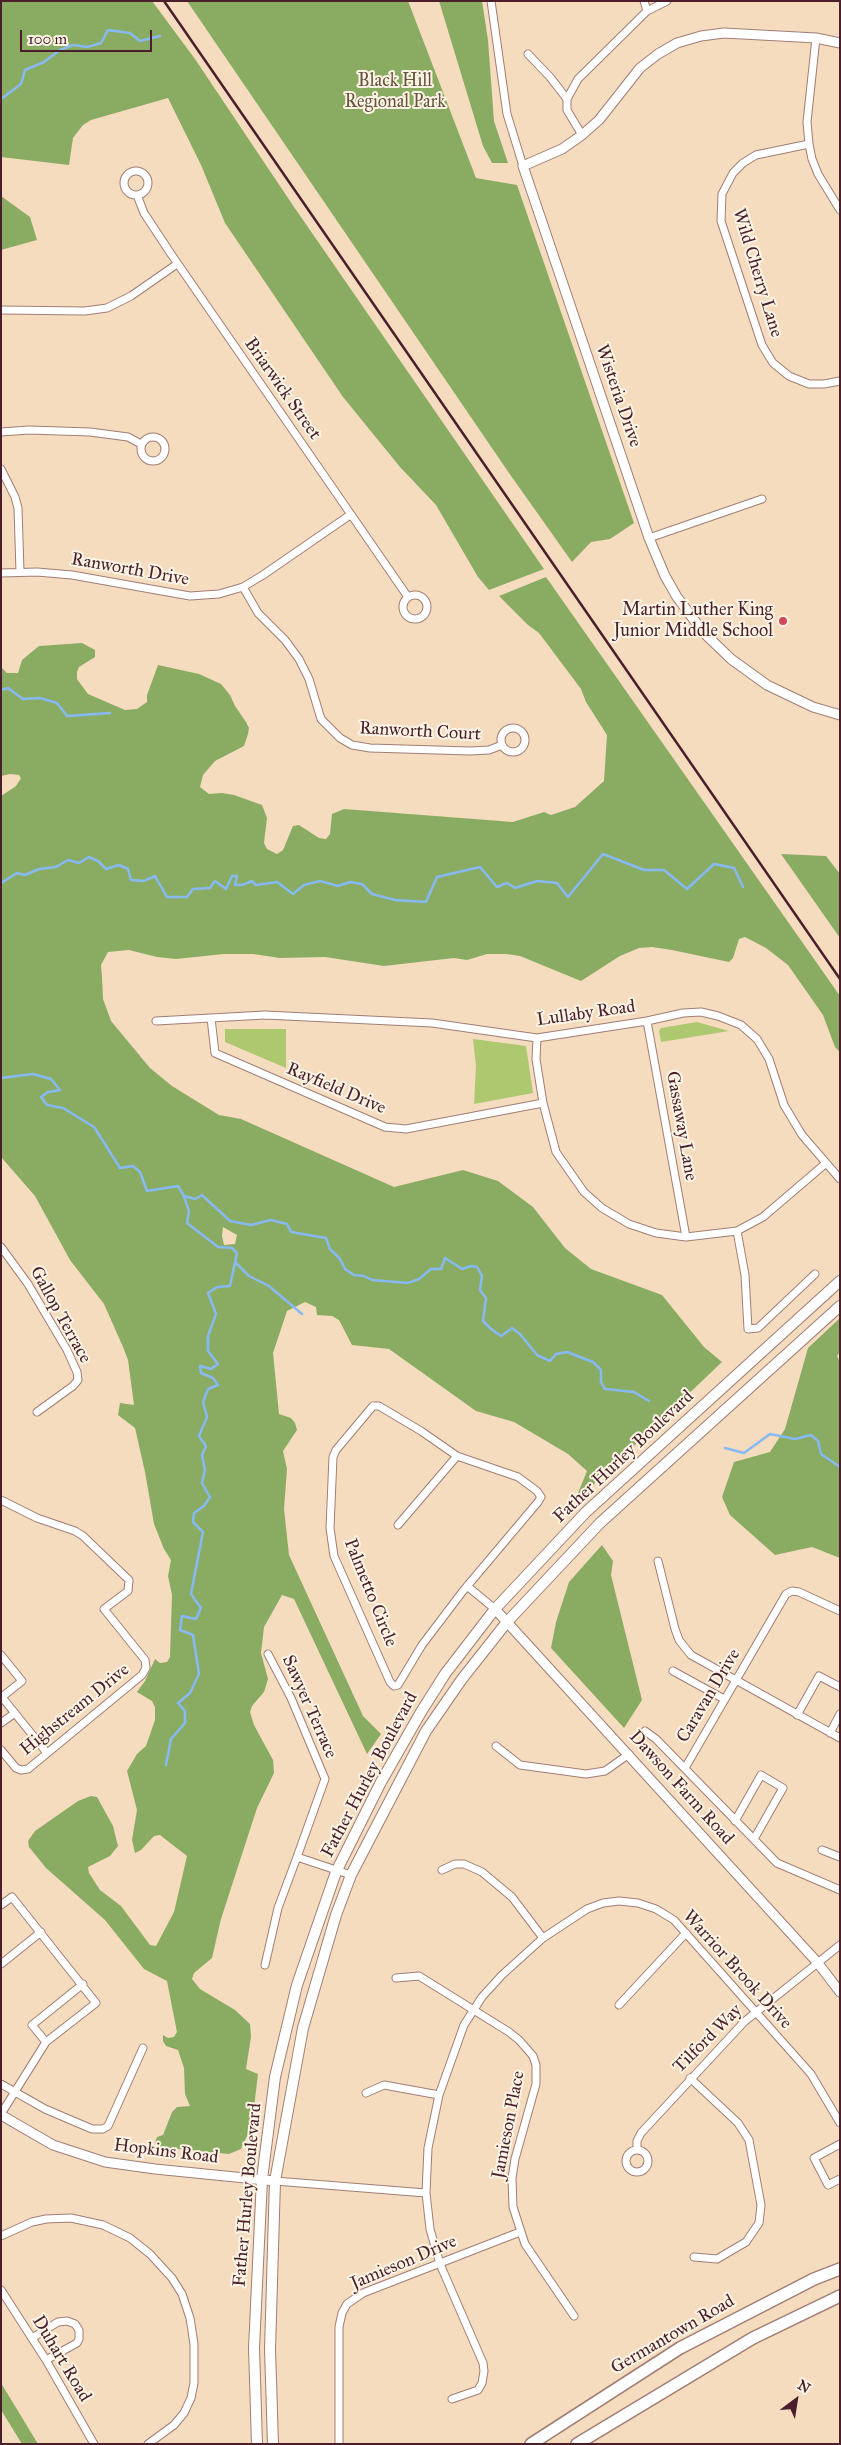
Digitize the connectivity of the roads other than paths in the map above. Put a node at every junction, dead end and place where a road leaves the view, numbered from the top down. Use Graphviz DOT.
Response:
graph roads {
  1 [pos="491,1"];
  2 [pos="644,1"];
  3 [pos="667,1"];
  4 [pos="647,11"];
  5 [pos="816,38"];
  6 [pos="840,43"];
  7 [pos="528,54"];
  8 [pos="567,99"];
  9 [pos="582,135"];
  10 [pos="809,144"];
  11 [pos="523,166"];
  12 [pos="137,195"];
  13 [pos="840,210"];
  14 [pos="177,264"];
  15 [pos="1,310"];
  16 [pos="840,381"];
  17 [pos="1,432"];
  18 [pos="141,444"];
  19 [pos="1,469"];
  20 [pos="762,499"];
  21 [pos="350,514"];
  22 [pos="649,538"];
  23 [pos="20,572"];
  24 [pos="1,573"];
  25 [pos="243,587"];
  26 [pos="408,597"];
  27 [pos="840,715"];
  28 [pos="502,745"];
  29 [pos="211,1018"];
  30 [pos="156,1020"];
  31 [pos="647,1021"];
  32 [pos="537,1038"];
  33 [pos="543,1103"];
  34 [pos="824,1164"];
  35 [pos="840,1179"];
  36 [pos="737,1231"];
  37 [pos="686,1237"];
  38 [pos="1,1247"];
  39 [pos="4,1256"];
  40 [pos="815,1274"];
  41 [pos="840,1281"];
  42 [pos="840,1306"];
  43 [pos="37,1412"];
  44 [pos="456,1456"];
  45 [pos="1,1500"];
  46 [pos="398,1525"];
  47 [pos="658,1561"];
  48 [pos="467,1586"];
  49 [pos="495,1609"];
  50 [pos="840,1611"];
  51 [pos="507,1622"];
  52 [pos="268,1654"];
  53 [pos="1,1655"];
  54 [pos="673,1671"];
  55 [pos="736,1682"];
  56 [pos="840,1687"];
  57 [pos="2,1696"];
  58 [pos="724,1699"];
  59 [pos="15,1713"];
  60 [pos="840,1714"];
  61 [pos="797,1715"];
  62 [pos="1,1723"];
  63 [pos="645,1731"];
  64 [pos="830,1733"];
  65 [pos="840,1738"];
  66 [pos="496,1746"];
  67 [pos="1,1750"];
  68 [pos="47,1753"];
  69 [pos="629,1754"];
  70 [pos="685,1768"];
  71 [pos="735,1821"];
  72 [pos="754,1839"];
  73 [pos="822,1850"];
  74 [pos="840,1857"];
  75 [pos="298,1858"];
  76 [pos="442,1870"];
  77 [pos="336,1872"];
  78 [pos="351,1875"];
  79 [pos="840,1890"];
  80 [pos="1,1905"];
  81 [pos="42,1932"];
  82 [pos="686,1934"];
  83 [pos="543,1938"];
  84 [pos="840,1945"];
  85 [pos="817,1962"];
  86 [pos="1,1964"];
  87 [pos="265,1965"];
  88 [pos="396,1978"];
  89 [pos="83,1984"];
  90 [pos="840,1992"];
  91 [pos="619,2005"];
  92 [pos="474,2008"];
  93 [pos="756,2012"];
  94 [pos="46,2042"];
  95 [pos="142,2048"];
  96 [pos="690,2078"];
  97 [pos="1,2084"];
  98 [pos="15,2092"];
  99 [pos="366,2093"];
  100 [pos="439,2096"];
  101 [pos="1,2115"];
  102 [pos="840,2123"];
  103 [pos="840,2144"];
  104 [pos="637,2150"];
  105 [pos="840,2178"];
  106 [pos="262,2180"];
  107 [pos="276,2181"];
  108 [pos="426,2193"];
  109 [pos="520,2232"];
  110 [pos="1,2236"];
  111 [pos="694,2257"];
  112 [pos="440,2264"];
  113 [pos="840,2269"];
  114 [pos="1,2290"];
  115 [pos="840,2296"];
  116 [pos="574,2316"];
  117 [pos="32,2338"];
  118 [pos="46,2360"];
  119 [pos="452,2399"];
  120 [pos="94,2444"];
  121 [pos="148,2444"];
  122 [pos="257,2444"];
  123 [pos="273,2444"];
  124 [pos="338,2444"];
  125 [pos="531,2444"];
  126 [pos="576,2444"];
  1 -- 11 [label="street, Wisteria Drive"];
  2 -- 4 [label="street"];
  3 -- 4 [label="street"];
  4 -- 8 [label="street"];
  5 -- 6 [label="street"];
  5 -- 9 [label="street"];
  5 -- 10 [label="street"];
  7 -- 8 [label="street"];
  8 -- 9 [label="street"];
  9 -- 11 [label="street"];
  10 -- 13 [label="street"];
  10 -- 16 [label="street, Wild Cherry Lane"];
  11 -- 22 [label="street, Wisteria Drive"];
  12 -- 14 [label="street, Briarwick Street"];
  14 -- 15 [label="street"];
  14 -- 21 [label="street, Briarwick Street"];
  17 -- 18 [label="street"];
  19 -- 23 [label="street"];
  20 -- 22 [label="street"];
  21 -- 25 [label="street, Ranworth Drive"];
  21 -- 26 [label="street, Briarwick Street"];
  22 -- 27 [label="street, Wisteria Drive"];
  23 -- 24 [label="street, Ranworth Drive"];
  23 -- 25 [label="street, Ranworth Drive"];
  25 -- 28 [label="street, Ranworth Court"];
  29 -- 30 [label="street, Lullaby Road"];
  29 -- 32 [label="street, Lullaby Road"];
  29 -- 33 [label="street, Rayfield Drive"];
  31 -- 32 [label="street, Lullaby Road"];
  31 -- 34 [label="street, Lullaby Road"];
  31 -- 37 [label="street, Gassaway Lane"];
  32 -- 33 [label="street"];
  33 -- 37 [label="street"];
  34 -- 35 [label="street, Lullaby Road"];
  34 -- 36 [label="street"];
  36 -- 37 [label="street"];
  36 -- 40 [label="street"];
  38 -- 39 [label="street, Gallop Terrace"];
  39 -- 43 [label="street, Gallop Terrace"];
  41 -- 49 [label="main road, Father Hurley Boulevard"];
  42 -- 51 [label="main road, Father Hurley Boulevard"];
  44 -- 46 [label="street"];
  44 -- 48 [label="street, Palmetto Circle"];
  44 -- 48 [label="street, Palmetto Circle"];
  45 -- 68 [label="street, Highstream Drive"];
  47 -- 55 [label="street"];
  48 -- 49 [label="street"];
  49 -- 51 [label="street, Dawson Farm Road"];
  49 -- 77 [label="main road, Father Hurley Boulevard"];
  50 -- 55 [label="street, Caravan Drive"];
  51 -- 69 [label="street, Dawson Farm Road"];
  51 -- 78 [label="main road, Father Hurley Boulevard"];
  52 -- 75 [label="street, Sawyer Terrace"];
  53 -- 57 [label="street"];
  54 -- 58 [label="street"];
  55 -- 58 [label="street, Caravan Drive"];
  55 -- 61 [label="street"];
  56 -- 61 [label="street"];
  57 -- 59 [label="street"];
  58 -- 70 [label="street, Caravan Drive"];
  59 -- 62 [label="street"];
  59 -- 68 [label="street"];
  60 -- 64 [label="street"];
  61 -- 64 [label="street"];
  63 -- 70 [label="street"];
  64 -- 65 [label="street"];
  66 -- 69 [label="street"];
  67 -- 68 [label="street, Highstream Drive"];
  69 -- 85 [label="street, Dawson Farm Road"];
  70 -- 71 [label="street, Caravan Drive"];
  71 -- 72 [label="street, Caravan Drive"];
  71 -- 72 [label="street"];
  72 -- 79 [label="street, Caravan Drive"];
  73 -- 74 [label="street"];
  75 -- 77 [label="street"];
  75 -- 87 [label="street, Sawyer Terrace"];
  76 -- 83 [label="street"];
  77 -- 78 [label="street"];
  77 -- 106 [label="main road, Father Hurley Boulevard"];
  78 -- 107 [label="main road, Father Hurley Boulevard"];
  80 -- 81 [label="street"];
  81 -- 86 [label="street"];
  81 -- 89 [label="street"];
  82 -- 83 [label="street, Warrior Brook Drive"];
  82 -- 91 [label="street"];
  82 -- 93 [label="street, Warrior Brook Drive"];
  83 -- 92 [label="street, Warrior Brook Drive"];
  84 -- 85 [label="street"];
  85 -- 90 [label="street, Dawson Farm Road"];
  85 -- 93 [label="street, Tilford Way"];
  88 -- 92 [label="street, Jamieson Place"];
  89 -- 94 [label="street"];
  89 -- 94 [label="street"];
  92 -- 100 [label="street, Warrior Brook Drive"];
  92 -- 109 [label="street, Jamieson Place"];
  93 -- 96 [label="street, Tilford Way"];
  93 -- 102 [label="street, Warrior Brook Drive"];
  94 -- 98 [label="street"];
  95 -- 98 [label="street"];
  96 -- 104 [label="street, Tilford Way"];
  96 -- 111 [label="street"];
  97 -- 98 [label="street"];
  98 -- 101 [label="street"];
  99 -- 100 [label="street"];
  100 -- 108 [label="street, Warrior Brook Drive"];
  101 -- 106 [label="street, Hopkins Road"];
  103 -- 105 [label="street"];
  106 -- 107 [label="street, Hopkins Road"];
  106 -- 122 [label="main road, Father Hurley Boulevard"];
  107 -- 108 [label="street, Hopkins Road"];
  107 -- 123 [label="main road, Father Hurley Boulevard"];
  108 -- 112 [label="street, Warrior Brook Drive"];
  109 -- 112 [label="street, Jamieson Drive"];
  109 -- 116 [label="street, Jamieson Place"];
  110 -- 121 [label="street"];
  112 -- 119 [label="street, Warrior Brook Drive"];
  112 -- 124 [label="street, Jamieson Drive"];
  113 -- 125 [label="main road, Germantown Road"];
  114 -- 117 [label="street, Duhart Road"];
  115 -- 126 [label="main road"];
  117 -- 118 [label="street, Duhart Road"];
  117 -- 118 [label="street"];
  118 -- 120 [label="street, Duhart Road"];
}
